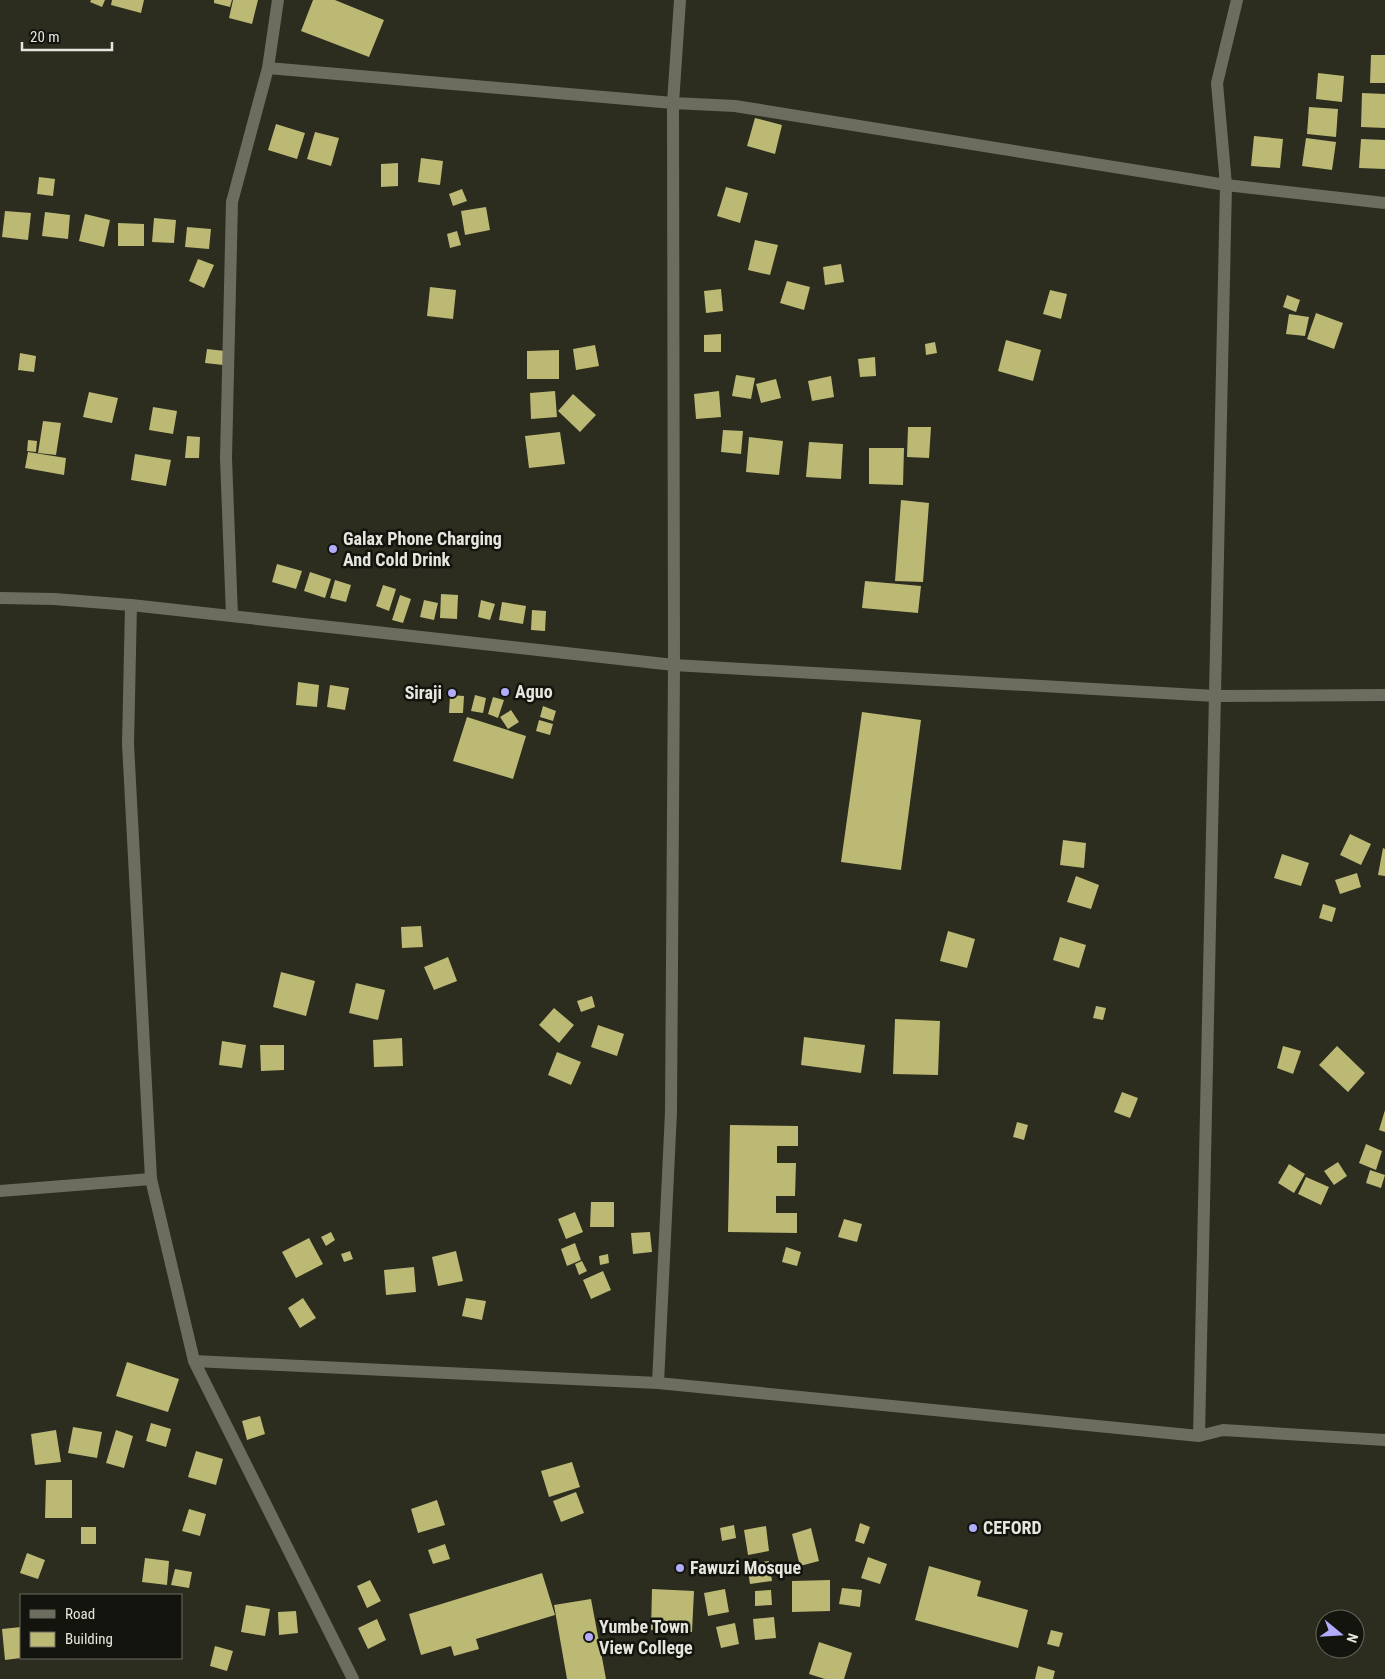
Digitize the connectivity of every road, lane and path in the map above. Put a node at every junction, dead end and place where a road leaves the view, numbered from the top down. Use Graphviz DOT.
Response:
graph roads {
  1 [pos="278,0"];
  2 [pos="680,0"];
  3 [pos="1238,0"];
  4 [pos="268,68"];
  5 [pos="673,103"];
  6 [pos="1226,185"];
  7 [pos="1385,203"];
  8 [pos="0,598"];
  9 [pos="131,605"];
  10 [pos="232,616"];
  11 [pos="674,665"];
  12 [pos="1385,694"];
  13 [pos="1215,696"];
  14 [pos="151,1180"];
  15 [pos="0,1191"];
  16 [pos="194,1361"];
  17 [pos="658,1383"];
  18 [pos="1199,1436"];
  19 [pos="1385,1440"];
  20 [pos="353,1679"];
  1 -- 4 [label="street"];
  2 -- 5 [label="street"];
  3 -- 6 [label="street"];
  4 -- 5 [label="street"];
  4 -- 10 [label="street"];
  5 -- 6 [label="street"];
  5 -- 11 [label="street"];
  6 -- 7 [label="street"];
  6 -- 13 [label="street"];
  8 -- 9 [label="street"];
  9 -- 10 [label="street"];
  9 -- 14 [label="street"];
  10 -- 11 [label="street"];
  11 -- 13 [label="street"];
  11 -- 17 [label="street"];
  12 -- 13 [label="street"];
  13 -- 18 [label="street"];
  14 -- 15 [label="street"];
  14 -- 16 [label="street"];
  16 -- 17 [label="street"];
  16 -- 20 [label="street"];
  17 -- 18 [label="street"];
  18 -- 19 [label="street"];
}
